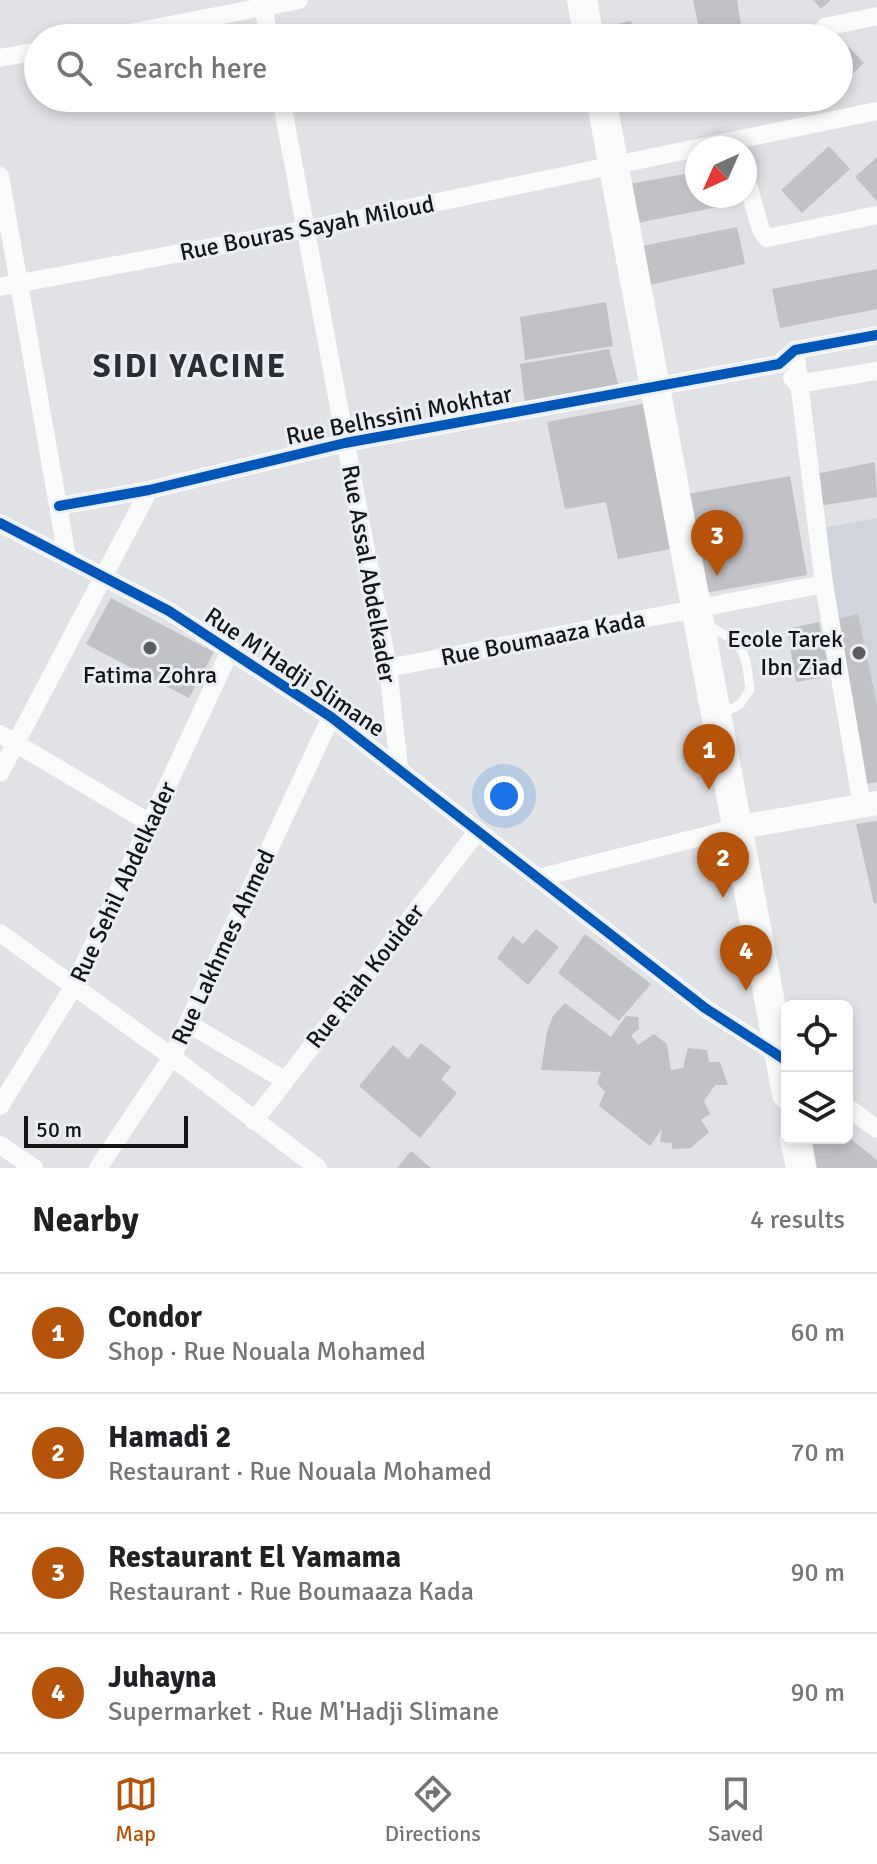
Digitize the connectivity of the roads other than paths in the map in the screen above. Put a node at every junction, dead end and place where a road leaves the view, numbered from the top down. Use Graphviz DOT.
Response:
graph roads {
  1 [pos="299,0"];
  2 [pos="582,0"];
  3 [pos="262,3"];
  4 [pos="877,16"];
  5 [pos="167,24"];
  6 [pos="266,24"];
  7 [pos="586,24"];
  8 [pos="839,24"];
  9 [pos="24,54"];
  10 [pos="0,58"];
  11 [pos="877,111"];
  12 [pos="284,112"];
  13 [pos="604,112"];
  14 [pos="757,139"];
  15 [pos="685,151"];
  16 [pos="614,167"];
  17 [pos="0,176"];
  18 [pos="755,208"];
  19 [pos="877,215"];
  20 [pos="308,229"];
  21 [pos="19,283"];
  22 [pos="0,287"];
  23 [pos="877,335"];
  24 [pos="795,350"];
  25 [pos="779,364"];
  26 [pos="877,371"];
  27 [pos="798,384"];
  28 [pos="654,388"];
  29 [pos="345,443"];
  30 [pos="149,490"];
  31 [pos="59,506"];
  32 [pos="0,523"];
  33 [pos="67,557"];
  34 [pos="102,576"];
  35 [pos="824,584"];
  36 [pos="699,615"];
  37 [pos="231,649"];
  38 [pos="388,668"];
  39 [pos="331,717"];
  40 [pos="8,738"];
  41 [pos="399,768"];
  42 [pos="0,773"];
  43 [pos="870,805"];
  44 [pos="150,823"];
  45 [pos="736,828"];
  46 [pos="477,832"];
  47 [pos="538,878"];
  48 [pos="0,933"];
  49 [pos="74,986"];
  50 [pos="189,1024"];
  51 [pos="781,1048"];
  52 [pos="172,1057"];
  53 [pos="781,1057"];
  54 [pos="284,1080"];
  55 [pos="0,1106"];
  56 [pos="853,1111"];
  57 [pos="254,1121"];
  58 [pos="877,1129"];
  59 [pos="796,1144"];
  60 [pos="0,1145"];
  61 [pos="34,1168"];
  62 [pos="98,1168"];
  63 [pos="318,1168"];
  64 [pos="801,1168"];
  1 -- 3 [label="street"];
  2 -- 7 [label="main road"];
  3 -- 5 [label="street"];
  3 -- 6 [label="street"];
  4 -- 8 [label="street"];
  9 -- 10 [label="street"];
  11 -- 14 [label="street, Rue Bouras Sayah Miloud"];
  12 -- 20 [label="street, Rue Assal Abdelkader"];
  13 -- 16 [label="main road"];
  15 -- 16 [label="street, Rue Bouras Sayah Miloud"];
  16 -- 20 [label="street, Rue Bouras Sayah Miloud"];
  16 -- 28 [label="main road"];
  17 -- 21 [label="street"];
  18 -- 19 [label="street"];
  20 -- 21 [label="street, Rue Bouras Sayah Miloud"];
  20 -- 29 [label="street, Rue Assal Abdelkader"];
  21 -- 22 [label="street, Rue Bouras Sayah Miloud"];
  21 -- 31 [label="street"];
  23 -- 24 [label="street"];
  24 -- 25 [label="street"];
  24 -- 27 [label="street"];
  25 -- 27 [label="street"];
  25 -- 28 [label="street, Rue Belhssini Mokhtar"];
  26 -- 27 [label="street"];
  27 -- 35 [label="street"];
  28 -- 29 [label="street, Rue Belhssini Mokhtar"];
  28 -- 36 [label="main road"];
  29 -- 30 [label="street, Rue Belhssini Mokhtar"];
  29 -- 38 [label="street, Rue Assal Abdelkader"];
  30 -- 31 [label="street, Rue Belhssini Mokhtar"];
  30 -- 34 [label="street"];
  31 -- 33 [label="street"];
  32 -- 33 [label="street, Rue M'Hadji Slimane"];
  33 -- 34 [label="street, Rue M'Hadji Slimane"];
  34 -- 37 [label="street, Rue M'Hadji Slimane"];
  34 -- 40 [label="street"];
  35 -- 36 [label="street, Rue Boumaaza Kada"];
  35 -- 43 [label="street"];
  36 -- 38 [label="street, Rue Boumaaza Kada"];
  36 -- 45 [label="main road"];
  37 -- 39 [label="street, Rue M'Hadji Slimane"];
  37 -- 44 [label="street, Rue Sehil Abdelkader"];
  38 -- 41 [label="street, Rue Assal Abdelkader"];
  39 -- 41 [label="street, Rue M'Hadji Slimane"];
  39 -- 50 [label="street, Rue Lakhmes Ahmed"];
  40 -- 42 [label="street"];
  40 -- 44 [label="street"];
  41 -- 46 [label="street, Rue M'Hadji Slimane"];
  43 -- 45 [label="street"];
  44 -- 49 [label="street, Rue Sehil Abdelkader"];
  45 -- 47 [label="street"];
  45 -- 51 [label="main road"];
  46 -- 47 [label="street, Rue M'Hadji Slimane"];
  46 -- 54 [label="street, Rue Riah Kouider"];
  47 -- 53 [label="street, Rue M'Hadji Slimane"];
  48 -- 49 [label="street"];
  49 -- 52 [label="street"];
  49 -- 55 [label="street, Rue Sehil Abdelkader"];
  50 -- 52 [label="street, Rue Lakhmes Ahmed"];
  50 -- 54 [label="street"];
  52 -- 57 [label="street"];
  52 -- 62 [label="street, Rue Lakhmes Ahmed"];
  54 -- 57 [label="street, Rue Riah Kouider"];
  56 -- 58 [label="street"];
  57 -- 63 [label="street"];
  59 -- 64 [label="main road"];
  60 -- 61 [label="street"];
}
